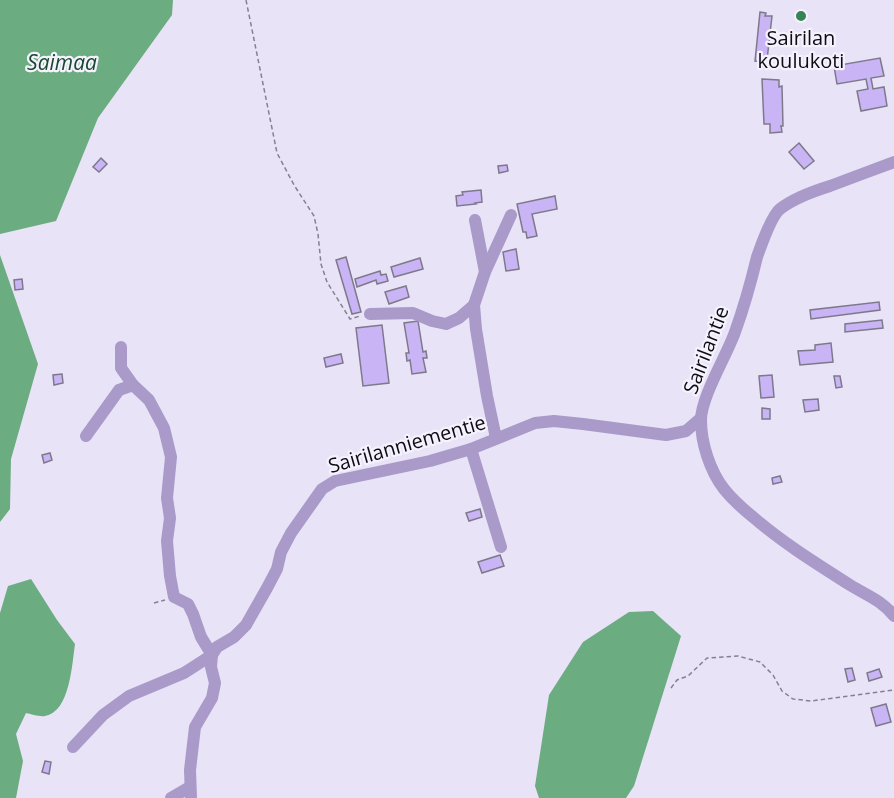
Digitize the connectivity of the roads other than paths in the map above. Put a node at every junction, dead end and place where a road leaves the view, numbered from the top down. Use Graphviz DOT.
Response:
graph roads {
  1 [pos="894,162"];
  2 [pos="511,215"];
  3 [pos="475,220"];
  4 [pos="485,272"];
  5 [pos="474,305"];
  6 [pos="370,314"];
  7 [pos="121,347"];
  8 [pos="133,385"];
  9 [pos="701,418"];
  10 [pos="86,436"];
  11 [pos="496,438"];
  12 [pos="471,449"];
  13 [pos="501,547"];
  14 [pos="894,616"];
  15 [pos="212,655"];
  16 [pos="73,747"];
  17 [pos="190,792"];
  18 [pos="171,798"];
  1 -- 9 [label="street, Sairilantie"];
  2 -- 4 [label="street"];
  3 -- 4 [label="street"];
  4 -- 5 [label="street"];
  5 -- 6 [label="street"];
  5 -- 11 [label="street"];
  7 -- 8 [label="street"];
  8 -- 10 [label="street"];
  8 -- 15 [label="street"];
  9 -- 11 [label="street, Sairilanniementie"];
  9 -- 14 [label="street, Sairilantie"];
  11 -- 12 [label="street, Sairilanniementie"];
  12 -- 13 [label="street"];
  12 -- 15 [label="street, Sairilanniementie"];
  15 -- 16 [label="street, Sairilanniementie"];
  15 -- 17 [label="street"];
  17 -- 18 [label="street"];
}
